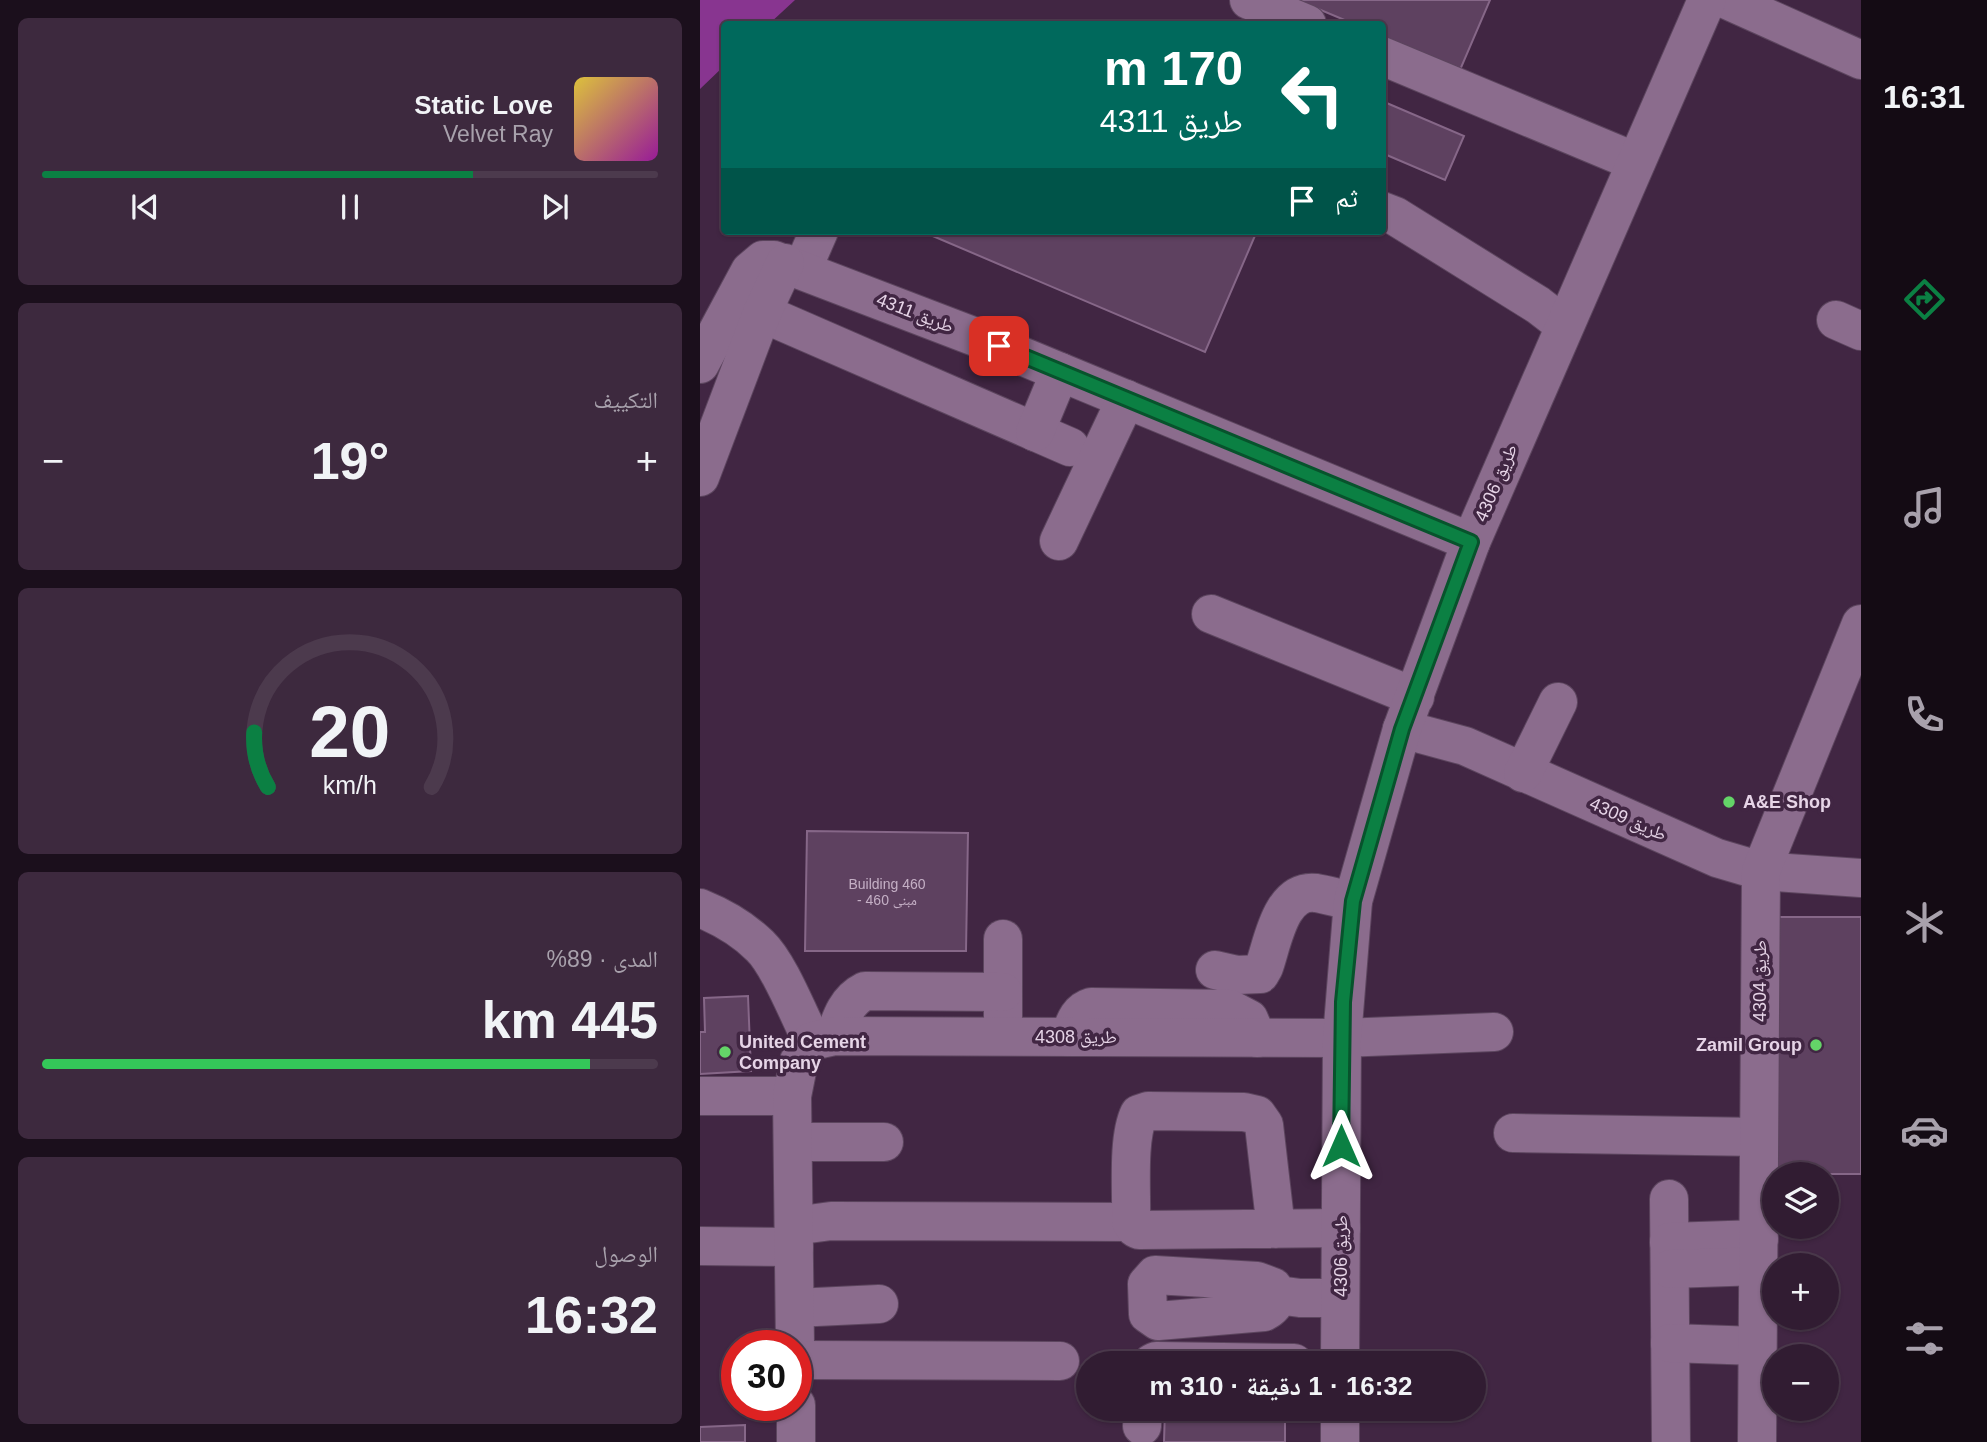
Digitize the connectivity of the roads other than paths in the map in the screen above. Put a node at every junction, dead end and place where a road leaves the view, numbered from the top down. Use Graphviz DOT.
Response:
graph roads {
  1 [pos="1249,0"];
  2 [pos="1707,0"];
  3 [pos="1727,0"];
  4 [pos="1300,21"];
  5 [pos="1386,58"];
  6 [pos="1861,60"];
  7 [pos="1636,162"];
  8 [pos="1386,213"];
  9 [pos="816,235"];
  10 [pos="794,266"];
  11 [pos="762,313"];
  12 [pos="1564,325"];
  13 [pos="700,364"];
  14 [pos="1060,372"];
  15 [pos="1126,399"];
  16 [pos="1035,432"];
  17 [pos="1070,447"];
  18 [pos="700,477"];
  19 [pos="1059,541"];
  20 [pos="1471,542"];
  21 [pos="1211,614"];
  22 [pos="1861,624"];
  23 [pos="1558,702"];
  24 [pos="1409,713"];
  25 [pos="1523,773"];
  26 [pos="1761,871"];
  27 [pos="1861,878"];
  28 [pos="1353,901"];
  29 [pos="700,908"];
  30 [pos="1003,939"];
  31 [pos="1215,970"];
  32 [pos="1003,992"];
  33 [pos="1494,1032"];
  34 [pos="1002,1037"];
  35 [pos="823,1038"];
  36 [pos="1342,1038"];
  37 [pos="700,1096"];
  38 [pos="792,1096"];
  39 [pos="1513,1133"];
  40 [pos="1759,1137"];
  41 [pos="793,1142"];
  42 [pos="884,1142"];
  43 [pos="1669,1199"];
  44 [pos="1130,1222"];
  45 [pos="1341,1228"];
  46 [pos="1276,1229"];
  47 [pos="794,1236"];
  48 [pos="700,1246"];
  49 [pos="1759,1253"];
  50 [pos="1669,1256"];
  51 [pos="1278,1295"];
  52 [pos="1340,1297"];
  53 [pos="879,1304"];
  54 [pos="795,1308"];
  55 [pos="795,1330"];
  56 [pos="1670,1343"];
  57 [pos="1757,1346"];
  58 [pos="1340,1351"];
  59 [pos="812,1360"];
  60 [pos="1060,1361"];
  61 [pos="796,1421"];
  62 [pos="1340,1421"];
  63 [pos="796,1442"];
  64 [pos="1340,1442"];
  65 [pos="1671,1442"];
  66 [pos="1757,1442"];
  1 -- 4 [label="street"];
  2 -- 7 [label="street, طريق 4306"];
  3 -- 6 [label="street"];
  5 -- 7 [label="street"];
  7 -- 12 [label="street, طريق 4306"];
  8 -- 12 [label="street"];
  9 -- 10 [label="street"];
  10 -- 11 [label="street"];
  10 -- 13 [label="street"];
  10 -- 14 [label="street, طريق 4311"];
  11 -- 16 [label="street"];
  11 -- 18 [label="street"];
  12 -- 20 [label="street, طريق 4306"];
  14 -- 15 [label="street, طريق 4311"];
  14 -- 16 [label="street"];
  15 -- 19 [label="street"];
  15 -- 20 [label="street, طريق 4311"];
  16 -- 17 [label="street"];
  20 -- 24 [label="street, طريق 4306"];
  21 -- 24 [label="street, طريق 4309"];
  22 -- 26 [label="street, طريق 4304"];
  23 -- 25 [label="street"];
  24 -- 25 [label="street, طريق 4309"];
  24 -- 28 [label="street, طريق 4306"];
  25 -- 26 [label="street, طريق 4309"];
  26 -- 27 [label="street, طريق 4309"];
  26 -- 40 [label="street, طريق 4304"];
  28 -- 31 [label="street"];
  28 -- 36 [label="street, طريق 4306"];
  29 -- 35 [label="street"];
  30 -- 32 [label="street"];
  32 -- 34 [label="street"];
  32 -- 35 [label="street"];
  33 -- 36 [label="street, طريق 4308"];
  34 -- 35 [label="street, طريق 4308"];
  34 -- 36 [label="street, طريق 4308"];
  35 -- 38 [label="street"];
  36 -- 45 [label="street, طريق 4306"];
  37 -- 38 [label="street"];
  38 -- 41 [label="street"];
  39 -- 40 [label="street"];
  40 -- 49 [label="street, طريق 4304"];
  41 -- 42 [label="street"];
  41 -- 47 [label="street"];
  43 -- 50 [label="street"];
  44 -- 46 [label="street"];
  44 -- 46 [label="street"];
  44 -- 47 [label="street"];
  45 -- 46 [label="street"];
  45 -- 52 [label="street, طريق 4306"];
  47 -- 48 [label="street"];
  47 -- 54 [label="street"];
  49 -- 50 [label="street"];
  49 -- 57 [label="street, طريق 4304"];
  50 -- 56 [label="street"];
  51 -- 52 [label="street"];
  52 -- 58 [label="street, طريق 4306"];
  53 -- 54 [label="street"];
  54 -- 55 [label="street"];
  56 -- 57 [label="street"];
  56 -- 65 [label="street"];
  57 -- 66 [label="street, طريق 4304"];
  59 -- 60 [label="street"];
  61 -- 63 [label="street"];
  62 -- 64 [label="street"];
}
